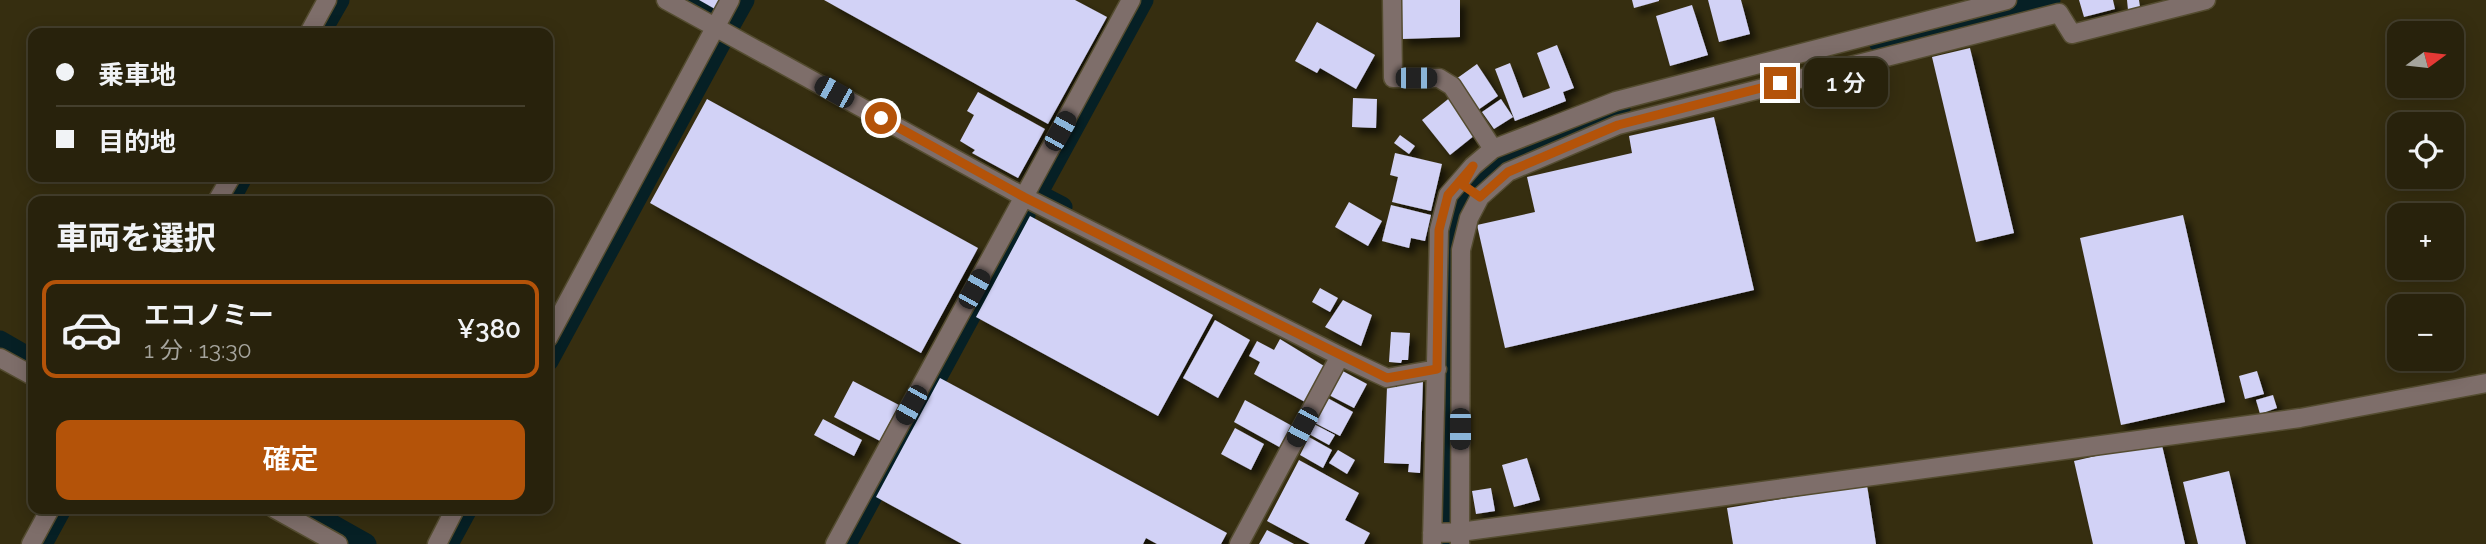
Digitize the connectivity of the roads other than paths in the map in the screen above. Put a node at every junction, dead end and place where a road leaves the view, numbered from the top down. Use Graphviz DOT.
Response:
graph roads {
  1 [pos="327,0"];
  2 [pos="666,0"];
  3 [pos="730,0"];
  4 [pos="1131,0"];
  5 [pos="1392,0"];
  6 [pos="2007,0"];
  7 [pos="2206,0"];
  8 [pos="2021,9"];
  9 [pos="715,27"];
  10 [pos="312,28"];
  11 [pos="1493,149"];
  12 [pos="1473,166"];
  13 [pos="1473,192"];
  14 [pos="1024,197"];
  15 [pos="553,329"];
  16 [pos="1340,356"];
  17 [pos="0,358"];
  18 [pos="1437,369"];
  19 [pos="28,373"];
  20 [pos="2486,383"];
  21 [pos="47,514"];
  22 [pos="284,514"];
  23 [pos="452,514"];
  24 [pos="1432,538"];
  25 [pos="1460,538"];
  26 [pos="31,544"];
  27 [pos="338,544"];
  28 [pos="436,544"];
  29 [pos="835,544"];
  30 [pos="1239,544"];
  1 -- 10 [label="street"];
  2 -- 9 [label="street"];
  3 -- 9 [label="street"];
  4 -- 14 [label="street"];
  5 -- 11 [label="street"];
  6 -- 11 [label="street"];
  7 -- 8 [label="street"];
  8 -- 13 [label="street"];
  9 -- 14 [label="street"];
  9 -- 15 [label="street"];
  11 -- 12 [label="street"];
  12 -- 13 [label="street"];
  12 -- 18 [label="street"];
  13 -- 25 [label="street"];
  14 -- 16 [label="street"];
  14 -- 29 [label="street"];
  16 -- 18 [label="street"];
  16 -- 30 [label="street"];
  17 -- 19 [label="street"];
  18 -- 24 [label="street"];
  20 -- 25 [label="street"];
  21 -- 26 [label="street"];
  22 -- 27 [label="street"];
  23 -- 28 [label="street"];
  24 -- 25 [label="street"];
}
